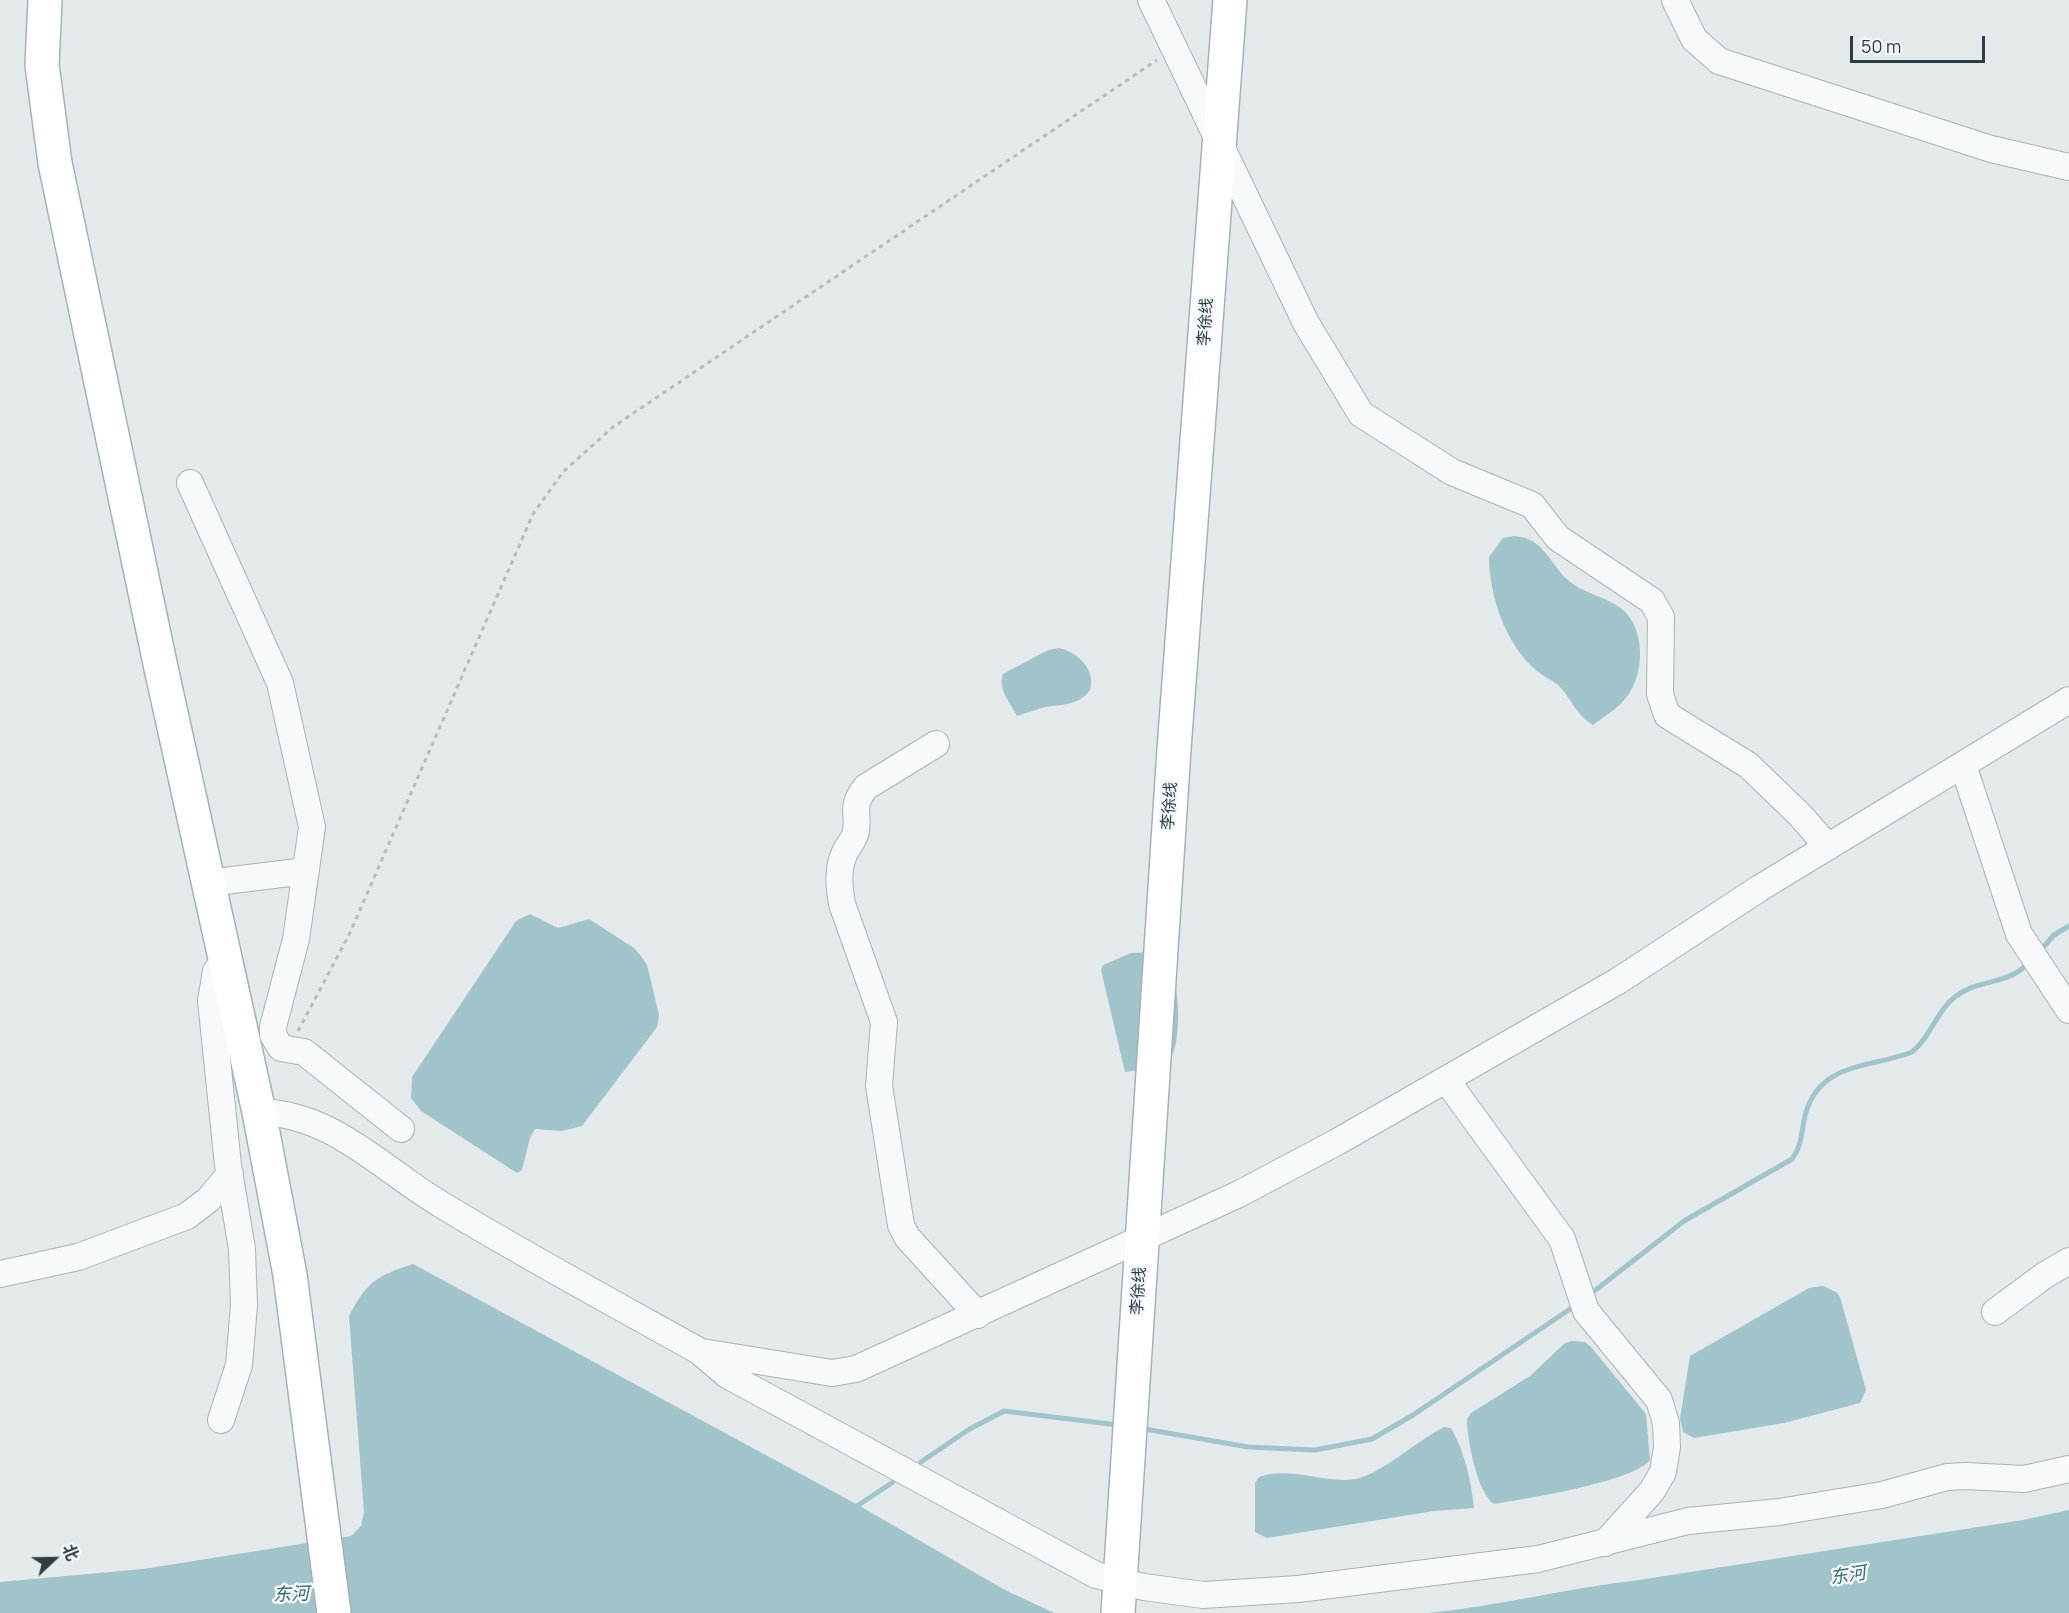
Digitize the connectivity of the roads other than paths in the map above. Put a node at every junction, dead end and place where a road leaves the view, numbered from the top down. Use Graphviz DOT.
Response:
graph roads {
  1 [pos="45,0"];
  2 [pos="1151,0"];
  3 [pos="1230,0"];
  4 [pos="1675,0"];
  5 [pos="2069,166"];
  6 [pos="190,483"];
  7 [pos="2069,700"];
  8 [pos="936,744"];
  9 [pos="1963,765"];
  10 [pos="1828,847"];
  11 [pos="306,871"];
  12 [pos="208,884"];
  13 [pos="226,961"];
  14 [pos="2069,1010"];
  15 [pos="1447,1081"];
  16 [pos="259,1112"];
  17 [pos="401,1129"];
  18 [pos="230,1174"];
  19 [pos="2069,1261"];
  20 [pos="0,1274"];
  21 [pos="1995,1312"];
  22 [pos="978,1315"];
  23 [pos="699,1352"];
  24 [pos="221,1420"];
  25 [pos="2069,1469"];
  26 [pos="1605,1543"];
  27 [pos="334,1613"];
  28 [pos="1118,1613"];
  1 -- 12 [label="main road"];
  2 -- 10 [label="street"];
  3 -- 28 [label="main road, 李徐线"];
  4 -- 5 [label="street"];
  6 -- 11 [label="street"];
  7 -- 9 [label="street"];
  8 -- 22 [label="street"];
  9 -- 10 [label="street"];
  9 -- 14 [label="street"];
  10 -- 15 [label="street"];
  11 -- 12 [label="street"];
  11 -- 17 [label="street"];
  12 -- 13 [label="main road"];
  13 -- 16 [label="main road"];
  13 -- 18 [label="street"];
  15 -- 22 [label="street"];
  15 -- 26 [label="street"];
  16 -- 23 [label="street"];
  16 -- 27 [label="main road"];
  18 -- 20 [label="street"];
  18 -- 24 [label="street"];
  19 -- 21 [label="street"];
  22 -- 23 [label="street"];
  23 -- 26 [label="street"];
  25 -- 26 [label="street"];
}
